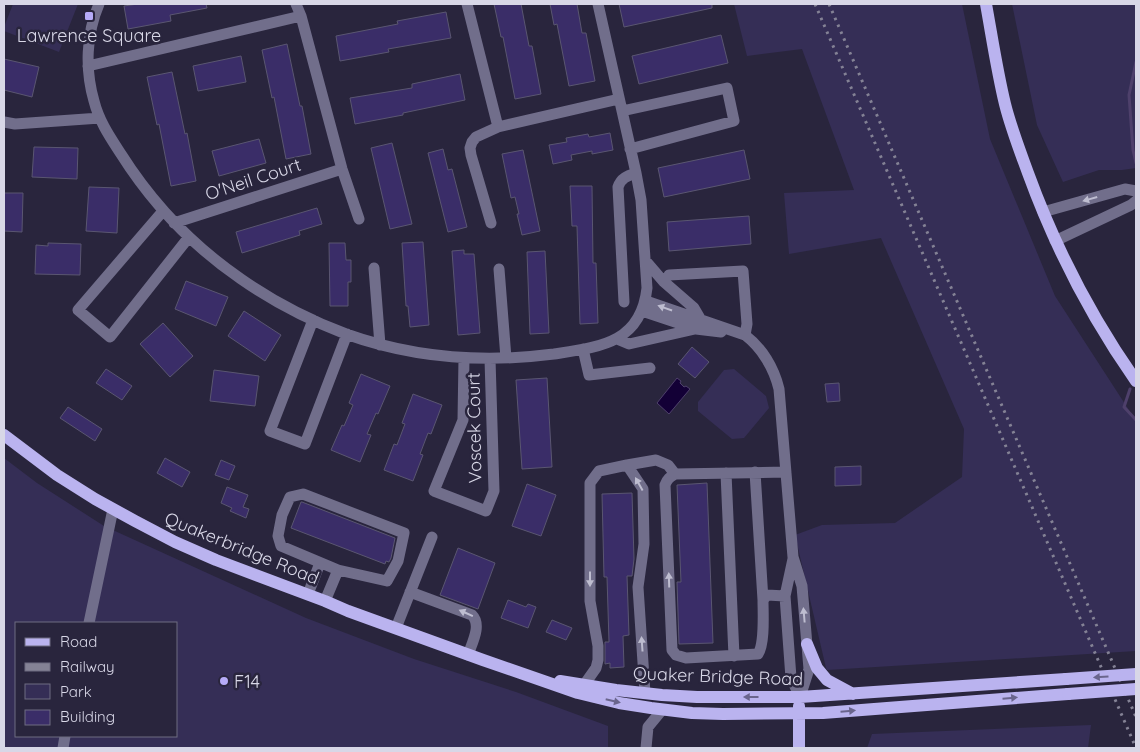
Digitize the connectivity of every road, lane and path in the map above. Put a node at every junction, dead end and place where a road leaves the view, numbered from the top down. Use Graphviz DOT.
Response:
graph roads {
  1 [pos="99,4"];
  2 [pos="296,4"];
  3 [pos="467,4"];
  4 [pos="598,4"];
  5 [pos="986,4"];
  6 [pos="301,16"];
  7 [pos="88,66"];
  8 [pos="619,100"];
  9 [pos="622,112"];
  10 [pos="100,118"];
  11 [pos="5,125"];
  12 [pos="498,127"];
  13 [pos="630,149"];
  14 [pos="342,169"];
  15 [pos="636,173"];
  16 [pos="1136,191"];
  17 [pos="1136,201"];
  18 [pos="163,211"];
  19 [pos="1043,212"];
  20 [pos="359,219"];
  21 [pos="174,223"];
  22 [pos="491,223"];
  23 [pos="189,237"];
  24 [pos="1055,241"];
  25 [pos="645,260"];
  26 [pos="374,268"];
  27 [pos="499,269"];
  28 [pos="669,275"];
  29 [pos="624,302"];
  30 [pos="644,306"];
  31 [pos="313,320"];
  32 [pos="699,324"];
  33 [pos="347,334"];
  34 [pos="745,335"];
  35 [pos="617,339"];
  36 [pos="380,345"];
  37 [pos="583,349"];
  38 [pos="464,358"];
  39 [pos="506,358"];
  40 [pos="490,359"];
  41 [pos="650,368"];
  42 [pos="1136,381"];
  43 [pos="4,435"];
  44 [pos="627,465"];
  45 [pos="754,472"];
  46 [pos="786,472"];
  47 [pos="726,473"];
  48 [pos="675,474"];
  49 [pos="113,509"];
  50 [pos="432,536"];
  51 [pos="793,557"];
  52 [pos="320,563"];
  53 [pos="338,570"];
  54 [pos="410,592"];
  55 [pos="308,594"];
  56 [pos="785,596"];
  57 [pos="765,598"];
  58 [pos="325,601"];
  59 [pos="89,622"];
  60 [pos="396,628"];
  61 [pos="807,644"];
  62 [pos="468,655"];
  63 [pos="734,656"];
  64 [pos="483,660"];
  65 [pos="1136,674"];
  66 [pos="584,685"];
  67 [pos="1136,689"];
  68 [pos="645,693"];
  69 [pos="853,694"];
  70 [pos="800,697"];
  71 [pos="662,710"];
  72 [pos="799,714"];
  73 [pos="646,748"];
  74 [pos="799,748"];
  1 -- 7 [label="street"];
  2 -- 6 [label="street"];
  3 -- 12 [label="street"];
  4 -- 8 [label="street"];
  5 -- 19 [label="main road"];
  6 -- 7 [label="street"];
  6 -- 14 [label="street"];
  7 -- 10 [label="street"];
  8 -- 9 [label="street"];
  8 -- 12 [label="street"];
  9 -- 13 [label="street"];
  9 -- 13 [label="street"];
  10 -- 11 [label="street"];
  10 -- 18 [label="street"];
  12 -- 22 [label="street"];
  13 -- 15 [label="street"];
  14 -- 20 [label="street"];
  14 -- 21 [label="street, O'Neil Court"];
  15 -- 25 [label="street"];
  15 -- 29 [label="street"];
  16 -- 19 [label="street, one-way"];
  17 -- 24 [label="street"];
  18 -- 21 [label="street"];
  18 -- 23 [label="street"];
  19 -- 24 [label="main road"];
  21 -- 23 [label="street"];
  23 -- 31 [label="street"];
  24 -- 42 [label="main road"];
  25 -- 30 [label="street"];
  25 -- 32 [label="street"];
  26 -- 36 [label="street"];
  27 -- 39 [label="street"];
  28 -- 34 [label="street"];
  30 -- 32 [label="street"];
  30 -- 35 [label="street"];
  31 -- 33 [label="street"];
  31 -- 33 [label="street"];
  32 -- 34 [label="street"];
  32 -- 35 [label="street"];
  33 -- 36 [label="street"];
  34 -- 46 [label="street"];
  35 -- 37 [label="street"];
  36 -- 38 [label="street"];
  37 -- 39 [label="street"];
  37 -- 41 [label="street"];
  38 -- 40 [label="street"];
  38 -- 40 [label="street, Voscek Court"];
  39 -- 40 [label="street"];
  43 -- 49 [label="main road, Quakerbridge Road"];
  44 -- 48 [label="street"];
  44 -- 66 [label="street, one-way"];
  68 -- 44 [label="street, one-way"];
  45 -- 46 [label="street"];
  45 -- 47 [label="street"];
  45 -- 57 [label="street"];
  46 -- 51 [label="street"];
  47 -- 48 [label="street"];
  47 -- 63 [label="street"];
  63 -- 48 [label="street, one-way"];
  49 -- 55 [label="main road, Quakerbridge Road"];
  49 -- 59 [label="street"];
  50 -- 54 [label="street"];
  51 -- 56 [label="street"];
  61 -- 51 [label="street, one-way"];
  52 -- 53 [label="street"];
  52 -- 53 [label="street"];
  52 -- 55 [label="street"];
  53 -- 58 [label="street"];
  54 -- 60 [label="street"];
  62 -- 54 [label="street, one-way"];
  55 -- 58 [label="main road, Quakerbridge Road"];
  56 -- 57 [label="street"];
  56 -- 70 [label="street"];
  57 -- 63 [label="street"];
  58 -- 60 [label="main road, Quakerbridge Road"];
  60 -- 62 [label="main road, Quakerbridge Road"];
  61 -- 69 [label="main road"];
  61 -- 70 [label="street"];
  62 -- 64 [label="main road, Quakerbridge Road"];
  64 -- 66 [label="main road, Quaker Bridge Road"];
  64 -- 71 [label="main road, Quaker Bridge Road, one-way"];
  65 -- 69 [label="main road, Quaker Bridge Road, one-way, bridge"];
  66 -- 68 [label="main road, Quaker Bridge Road"];
  72 -- 67 [label="main road, Quaker Bridge Road, one-way, bridge"];
  70 -- 68 [label="main road, Quaker Bridge Road, one-way"];
  69 -- 70 [label="main road, Quaker Bridge Road"];
  70 -- 72 [label="main road"];
  71 -- 72 [label="main road, Quaker Bridge Road"];
  71 -- 73 [label="street"];
  72 -- 74 [label="main road"];
}
